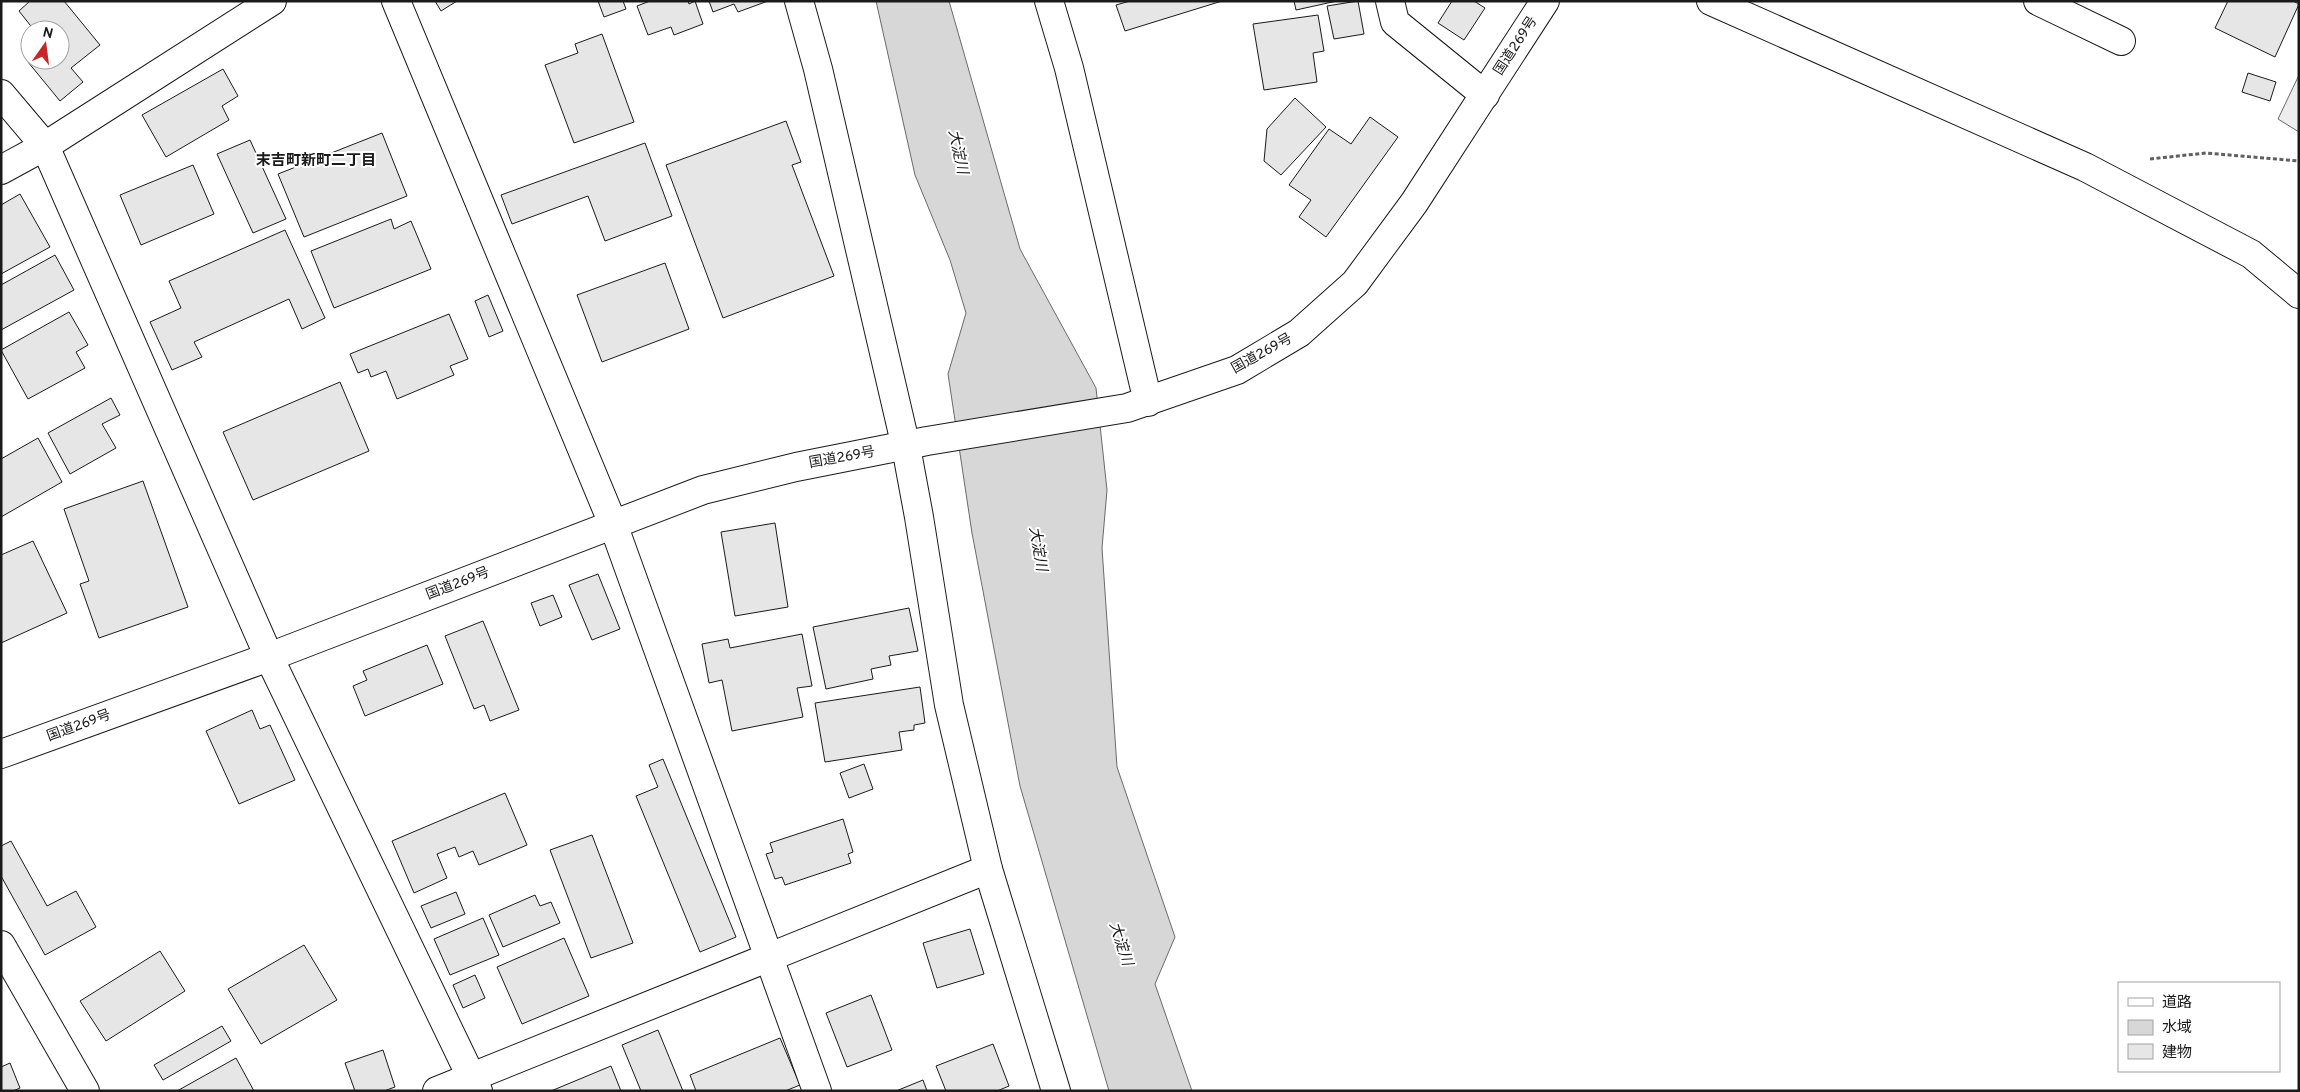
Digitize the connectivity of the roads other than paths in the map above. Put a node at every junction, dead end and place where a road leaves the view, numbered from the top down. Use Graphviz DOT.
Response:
graph roads {
  1 [pos="272,1"];
  2 [pos="396,1"];
  3 [pos="799,1"];
  4 [pos="1050,1"];
  5 [pos="1390,1"];
  6 [pos="1545,1"];
  7 [pos="1711,1"];
  8 [pos="2038,1"];
  9 [pos="2121,41"];
  10 [pos="1,94"];
  11 [pos="1484,95"];
  12 [pos="45,146"];
  13 [pos="1,170"];
  14 [pos="2299,294"];
  15 [pos="1138,405"];
  16 [pos="916,444"];
  17 [pos="613,524"];
  18 [pos="269,657"];
  19 [pos="1,754"];
  20 [pos="988,869"];
  21 [pos="1,945"];
  22 [pos="768,958"];
  23 [pos="475,1084"];
  24 [pos="85,1091"];
  25 [pos="437,1091"];
  26 [pos="817,1091"];
  27 [pos="1056,1091"];
  1 -- 12 [label="main road"];
  2 -- 17 [label="main road"];
  3 -- 16 [label="main road"];
  4 -- 15 [label="main road"];
  5 -- 11 [label="main road"];
  6 -- 11 [label="main road, 国道269号"];
  7 -- 14 [label="main road"];
  8 -- 9 [label="main road"];
  10 -- 12 [label="main road"];
  11 -- 15 [label="main road, 国道269号"];
  12 -- 13 [label="main road"];
  12 -- 18 [label="main road"];
  15 -- 16 [label="main road, 国道269号"];
  16 -- 17 [label="main road, 国道269号"];
  16 -- 20 [label="main road"];
  17 -- 18 [label="main road, 国道269号"];
  17 -- 22 [label="main road"];
  18 -- 19 [label="main road, 国道269号"];
  18 -- 23 [label="main road"];
  20 -- 22 [label="main road"];
  20 -- 27 [label="main road"];
  21 -- 24 [label="main road"];
  22 -- 23 [label="main road"];
  22 -- 26 [label="main road"];
  23 -- 25 [label="main road"];
}
